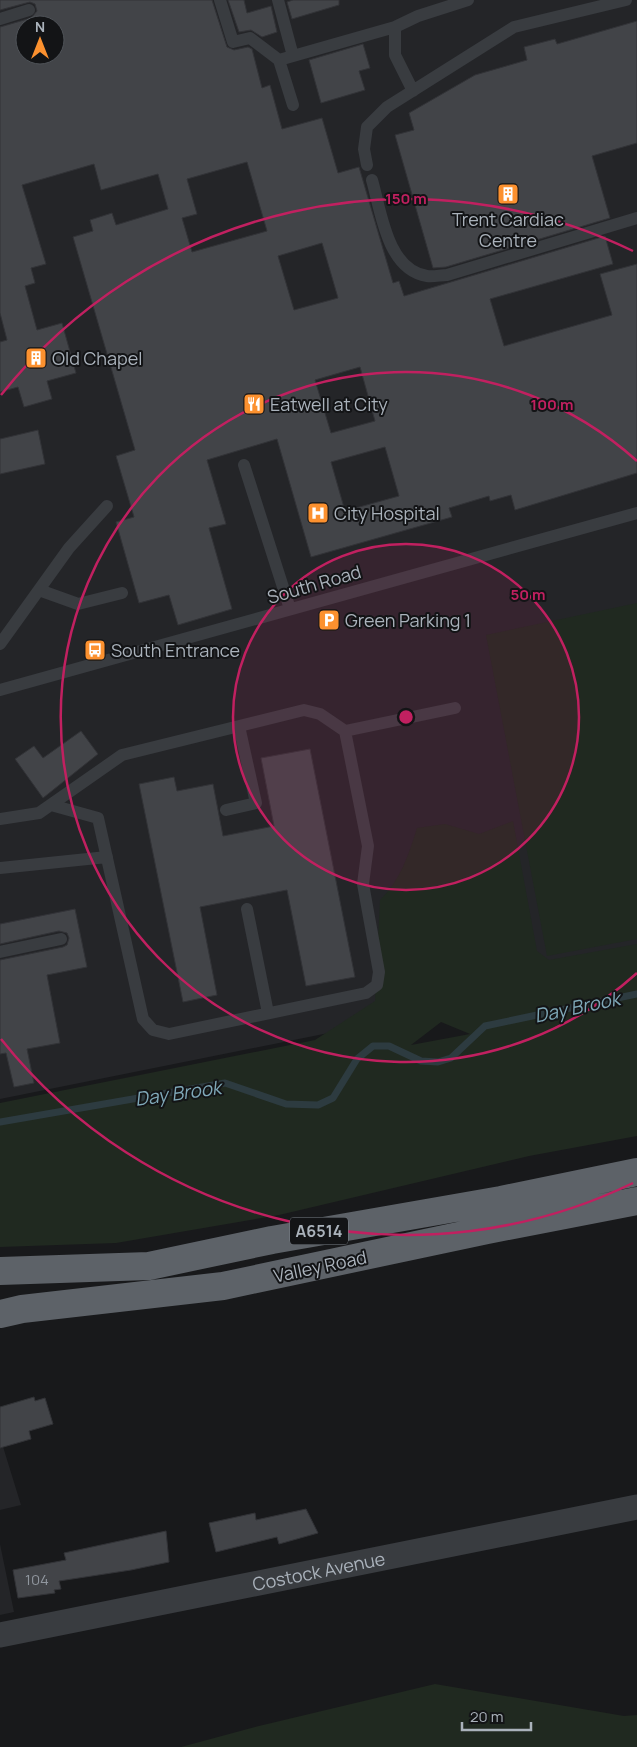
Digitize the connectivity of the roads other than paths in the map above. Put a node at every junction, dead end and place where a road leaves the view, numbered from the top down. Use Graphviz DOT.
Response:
graph roads {
  1 [pos="220,0"];
  2 [pos="278,0"];
  3 [pos="468,0"];
  4 [pos="626,0"];
  5 [pos="29,10"];
  6 [pos="0,19"];
  7 [pos="395,27"];
  8 [pos="293,56"];
  9 [pos="279,60"];
  10 [pos="413,91"];
  11 [pos="292,105"];
  12 [pos="367,165"];
  13 [pos="372,180"];
  14 [pos="637,218"];
  15 [pos="244,465"];
  16 [pos="107,506"];
  17 [pos="637,513"];
  18 [pos="39,590"];
  19 [pos="122,594"];
  20 [pos="290,609"];
  21 [pos="0,644"];
  22 [pos="0,690"];
  23 [pos="455,708"];
  24 [pos="240,726"];
  25 [pos="345,731"];
  26 [pos="51,805"];
  27 [pos="226,810"];
  28 [pos="0,819"];
  29 [pos="107,857"];
  30 [pos="0,868"];
  31 [pos="247,909"];
  32 [pos="61,939"];
  33 [pos="0,952"];
  34 [pos="268,1013"];
  35 [pos="637,1172"];
  36 [pos="637,1201"];
  37 [pos="0,1271"];
  38 [pos="0,1314"];
  39 [pos="637,1507"];
  40 [pos="0,1634"];
  1 -- 9 [label="lane"];
  2 -- 8 [label="lane"];
  3 -- 7 [label="lane"];
  4 -- 10 [label="lane"];
  5 -- 6 [label="lane"];
  7 -- 8 [label="lane"];
  7 -- 10 [label="lane"];
  8 -- 9 [label="lane"];
  9 -- 11 [label="lane"];
  10 -- 12 [label="lane"];
  13 -- 14 [label="lane"];
  15 -- 20 [label="lane"];
  16 -- 18 [label="lane"];
  17 -- 20 [label="lane, South Road"];
  18 -- 19 [label="lane"];
  18 -- 21 [label="lane"];
  20 -- 22 [label="lane, South Road"];
  23 -- 25 [label="lane"];
  24 -- 25 [label="lane"];
  24 -- 26 [label="lane"];
  24 -- 27 [label="lane"];
  25 -- 34 [label="lane"];
  26 -- 28 [label="lane"];
  26 -- 29 [label="lane"];
  29 -- 30 [label="lane"];
  29 -- 34 [label="lane"];
  31 -- 34 [label="lane"];
  32 -- 33 [label="lane"];
  35 -- 37 [label="highway, Valley Road / A6514"];
  36 -- 38 [label="highway, Valley Road / A6514"];
  39 -- 40 [label="street, Costock Avenue"];
}
